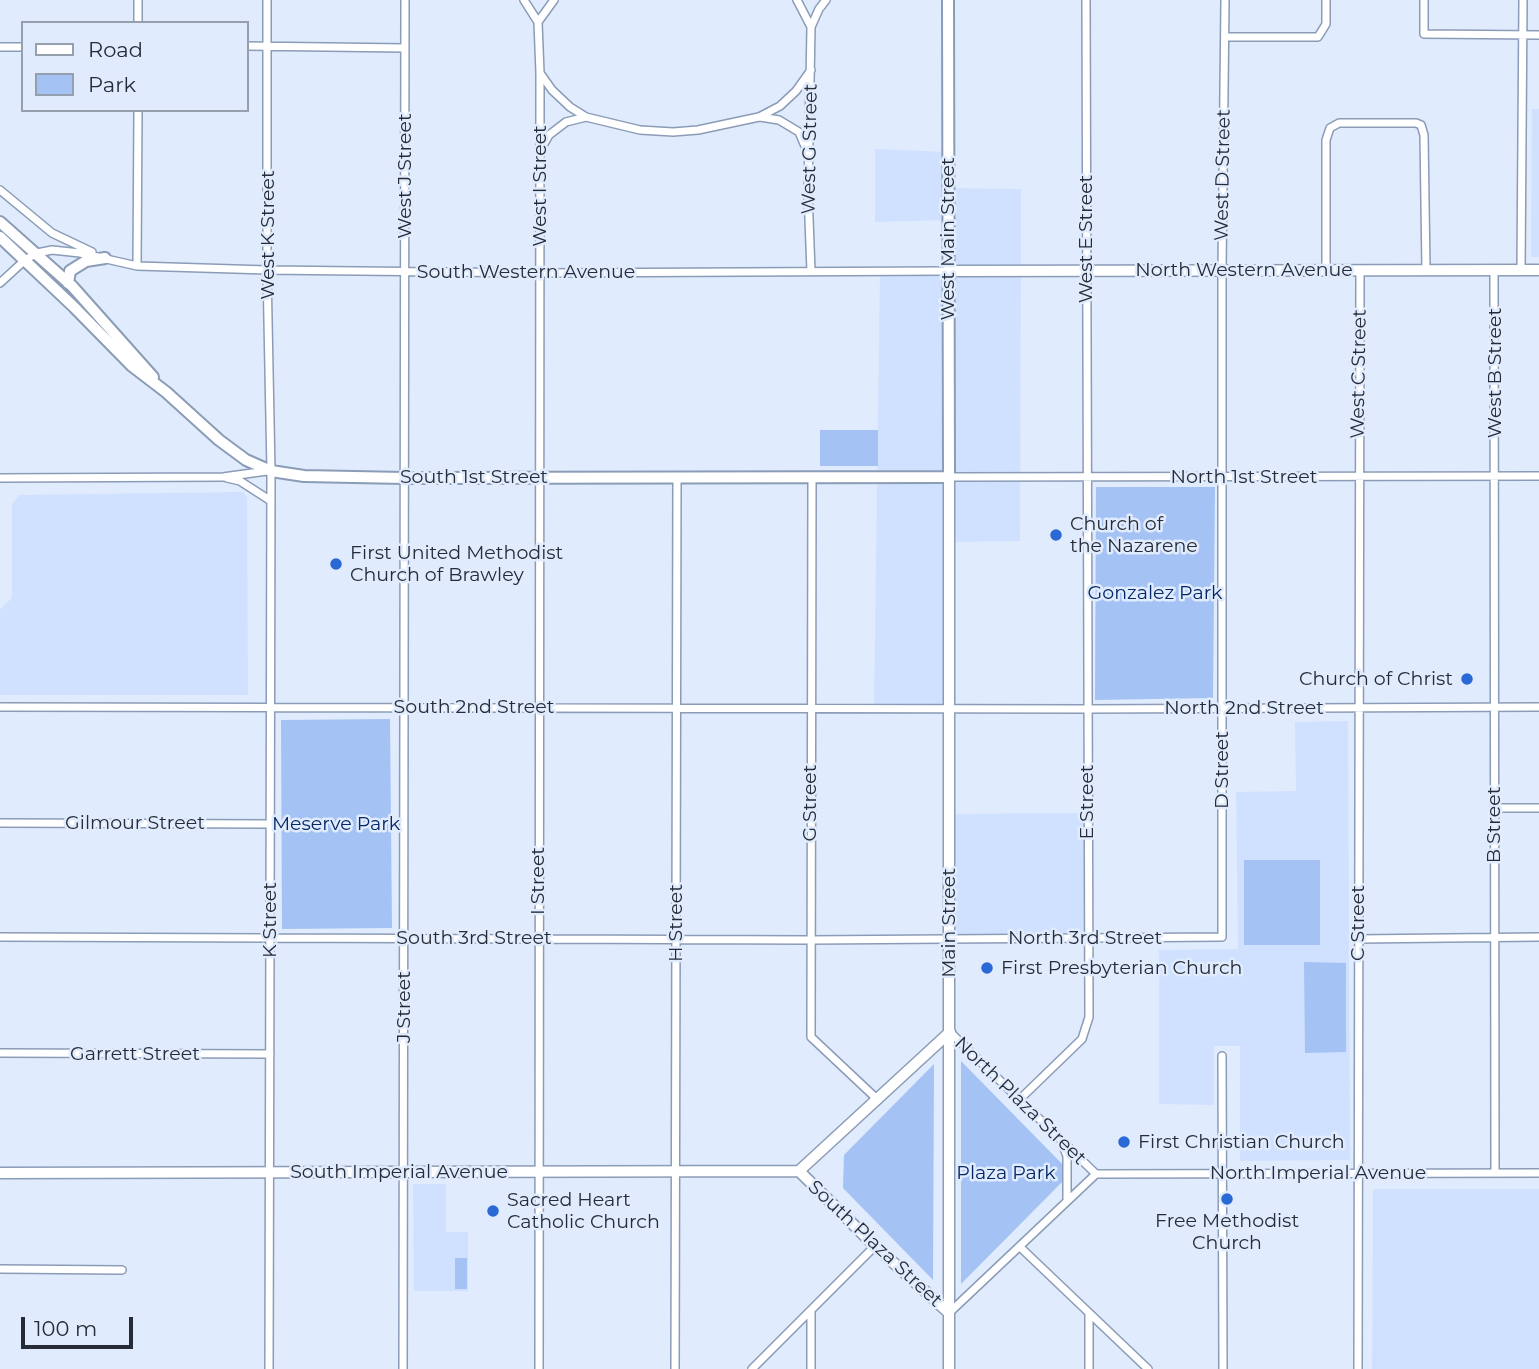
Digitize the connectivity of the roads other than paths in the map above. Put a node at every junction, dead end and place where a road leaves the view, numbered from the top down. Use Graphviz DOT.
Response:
graph roads {
  1 [pos="138,0"];
  2 [pos="267,0"];
  3 [pos="405,0"];
  4 [pos="524,0"];
  5 [pos="554,0"];
  6 [pos="797,0"];
  7 [pos="826,0"];
  8 [pos="948,0"];
  9 [pos="1086,0"];
  10 [pos="1225,0"];
  11 [pos="1326,0"];
  12 [pos="1424,0"];
  13 [pos="1523,0"];
  14 [pos="138,21"];
  15 [pos="538,22"];
  16 [pos="811,27"];
  17 [pos="1539,35"];
  18 [pos="1523,36"];
  19 [pos="1225,37"];
  20 [pos="248,46"];
  21 [pos="267,46"];
  22 [pos="0,47"];
  23 [pos="21,47"];
  24 [pos="405,48"];
  25 [pos="811,70"];
  26 [pos="540,73"];
  27 [pos="138,112"];
  28 [pos="586,117"];
  29 [pos="759,117"];
  30 [pos="540,151"];
  31 [pos="810,157"];
  32 [pos="0,190"];
  33 [pos="0,222"];
  34 [pos="0,237"];
  35 [pos="37,253"];
  36 [pos="105,258"];
  37 [pos="26,260"];
  38 [pos="137,266"];
  39 [pos="267,270"];
  40 [pos="1222,270"];
  41 [pos="1326,270"];
  42 [pos="1360,270"];
  43 [pos="1426,270"];
  44 [pos="1494,270"];
  45 [pos="1521,270"];
  46 [pos="1539,270"];
  47 [pos="404,271"];
  48 [pos="811,271"];
  49 [pos="948,271"];
  50 [pos="1086,271"];
  51 [pos="540,272"];
  52 [pos="68,282"];
  53 [pos="0,283"];
  54 [pos="166,392"];
  55 [pos="271,471"];
  56 [pos="1222,476"];
  57 [pos="223,477"];
  58 [pos="540,477"];
  59 [pos="677,477"];
  60 [pos="948,477"];
  61 [pos="1495,477"];
  62 [pos="1539,477"];
  63 [pos="0,478"];
  64 [pos="404,478"];
  65 [pos="812,478"];
  66 [pos="1086,478"];
  67 [pos="1358,478"];
  68 [pos="271,501"];
  69 [pos="271,706"];
  70 [pos="404,706"];
  71 [pos="0,707"];
  72 [pos="538,707"];
  73 [pos="677,707"];
  74 [pos="810,707"];
  75 [pos="948,707"];
  76 [pos="1494,707"];
  77 [pos="1539,707"];
  78 [pos="1222,708"];
  79 [pos="1358,708"];
  80 [pos="1087,709"];
  81 [pos="1539,807"];
  82 [pos="1494,808"];
  83 [pos="0,823"];
  84 [pos="270,824"];
  85 [pos="0,937"];
  86 [pos="1222,937"];
  87 [pos="1493,937"];
  88 [pos="1539,937"];
  89 [pos="403,938"];
  90 [pos="270,939"];
  91 [pos="538,939"];
  92 [pos="676,939"];
  93 [pos="948,939"];
  94 [pos="1088,939"];
  95 [pos="1358,939"];
  96 [pos="810,940"];
  97 [pos="950,1032"];
  98 [pos="0,1054"];
  99 [pos="270,1054"];
  100 [pos="1222,1056"];
  101 [pos="1020,1099"];
  102 [pos="878,1100"];
  103 [pos="1061,1142"];
  104 [pos="799,1171"];
  105 [pos="0,1172"];
  106 [pos="270,1172"];
  107 [pos="404,1172"];
  108 [pos="538,1172"];
  109 [pos="676,1172"];
  110 [pos="1223,1173"];
  111 [pos="1360,1173"];
  112 [pos="1495,1173"];
  113 [pos="1539,1173"];
  114 [pos="1096,1174"];
  115 [pos="1067,1199"];
  116 [pos="874,1246"];
  117 [pos="1020,1247"];
  118 [pos="0,1269"];
  119 [pos="122,1270"];
  120 [pos="811,1312"];
  121 [pos="949,1313"];
  122 [pos="1089,1313"];
  123 [pos="269,1369"];
  124 [pos="403,1369"];
  125 [pos="538,1369"];
  126 [pos="675,1369"];
  127 [pos="752,1369"];
  128 [pos="811,1369"];
  129 [pos="949,1369"];
  130 [pos="1088,1369"];
  131 [pos="1148,1369"];
  132 [pos="1223,1369"];
  133 [pos="1358,1369"];
  1 -- 14 [label="street"];
  2 -- 21 [label="street, West K Street"];
  3 -- 24 [label="street, West J Street"];
  4 -- 15 [label="street"];
  5 -- 15 [label="street"];
  6 -- 16 [label="street, West G Street"];
  7 -- 16 [label="street, West G Street"];
  8 -- 49 [label="highway, West Main Street"];
  9 -- 50 [label="street, West E Street"];
  10 -- 19 [label="street, West D Street"];
  11 -- 19 [label="street"];
  12 -- 18 [label="street"];
  13 -- 18 [label="street"];
  15 -- 26 [label="street, West I Street"];
  16 -- 25 [label="street, West G Street"];
  17 -- 18 [label="street"];
  18 -- 45 [label="street"];
  19 -- 40 [label="street, West D Street"];
  20 -- 21 [label="street"];
  21 -- 24 [label="street"];
  21 -- 39 [label="street, West K Street"];
  22 -- 23 [label="street"];
  24 -- 47 [label="street, West J Street"];
  25 -- 29 [label="street"];
  25 -- 31 [label="street, West G Street"];
  26 -- 28 [label="street"];
  26 -- 30 [label="street, West I Street"];
  27 -- 38 [label="street"];
  28 -- 29 [label="street"];
  28 -- 30 [label="street"];
  29 -- 31 [label="street"];
  30 -- 51 [label="street, West I Street"];
  31 -- 48 [label="street, West G Street"];
  32 -- 36 [label="street, South Western Avenue"];
  33 -- 35 [label="highway"];
  34 -- 37 [label="highway"];
  35 -- 36 [label="street, South Western Avenue"];
  35 -- 37 [label="street"];
  35 -- 52 [label="highway"];
  36 -- 38 [label="street, South Western Avenue"];
  36 -- 52 [label="highway"];
  37 -- 53 [label="street"];
  37 -- 54 [label="highway"];
  38 -- 39 [label="street, South Western Avenue"];
  39 -- 47 [label="street, South Western Avenue"];
  39 -- 55 [label="street, West K Street"];
  40 -- 41 [label="main road, North Western Avenue"];
  40 -- 50 [label="main road, North Western Avenue"];
  40 -- 56 [label="street, West D Street"];
  41 -- 42 [label="main road, North Western Avenue"];
  41 -- 43 [label="street"];
  42 -- 43 [label="main road, North Western Avenue"];
  42 -- 67 [label="street, West C Street"];
  43 -- 44 [label="main road, North Western Avenue"];
  44 -- 45 [label="main road, North Western Avenue"];
  44 -- 61 [label="street, West B Street"];
  45 -- 46 [label="main road, North Western Avenue"];
  47 -- 51 [label="street, South Western Avenue"];
  47 -- 64 [label="street, West J Street"];
  48 -- 49 [label="street, South Western Avenue"];
  48 -- 51 [label="street, South Western Avenue"];
  49 -- 50 [label="main road, North Western Avenue"];
  49 -- 60 [label="highway, West Main Street"];
  50 -- 66 [label="street, West E Street"];
  51 -- 58 [label="street, West I Street"];
  52 -- 54 [label="highway"];
  54 -- 55 [label="highway"];
  55 -- 57 [label="street, South 1st Street"];
  55 -- 64 [label="highway, South 1st Street"];
  55 -- 68 [label="street, K Street"];
  56 -- 66 [label="street, North 1st Street"];
  56 -- 67 [label="street, North 1st Street"];
  56 -- 78 [label="street, D Street"];
  57 -- 63 [label="street, South 1st Street"];
  57 -- 68 [label="street"];
  58 -- 59 [label="highway, South 1st Street"];
  58 -- 64 [label="highway, South 1st Street"];
  58 -- 72 [label="street, I Street"];
  59 -- 65 [label="highway, South 1st Street"];
  59 -- 73 [label="street, H Street"];
  60 -- 65 [label="highway, South 1st Street"];
  60 -- 66 [label="street, North 1st Street"];
  60 -- 75 [label="main road, Main Street"];
  61 -- 62 [label="street, North 1st Street"];
  61 -- 67 [label="street, North 1st Street"];
  61 -- 76 [label="street, B Street"];
  64 -- 70 [label="street, J Street"];
  65 -- 74 [label="street, G Street"];
  66 -- 80 [label="street, E Street"];
  67 -- 79 [label="street, C Street"];
  68 -- 69 [label="street, K Street"];
  69 -- 70 [label="street, South 2nd Street"];
  69 -- 71 [label="street, South 2nd Street"];
  69 -- 84 [label="street, K Street"];
  70 -- 72 [label="street, South 2nd Street"];
  70 -- 89 [label="street, J Street"];
  72 -- 73 [label="street, South 2nd Street"];
  72 -- 91 [label="street, I Street"];
  73 -- 74 [label="street, South 2nd Street"];
  73 -- 92 [label="street, H Street"];
  74 -- 75 [label="street, South 2nd Street"];
  74 -- 96 [label="street, G Street"];
  75 -- 80 [label="street, North 2nd Street"];
  75 -- 93 [label="main road, Main Street"];
  76 -- 77 [label="street, North 2nd Street"];
  76 -- 79 [label="street, North 2nd Street"];
  76 -- 82 [label="street, B Street"];
  78 -- 79 [label="street, North 2nd Street"];
  78 -- 80 [label="street, North 2nd Street"];
  78 -- 86 [label="street, D Street"];
  79 -- 95 [label="street, C Street"];
  80 -- 94 [label="street, E Street"];
  81 -- 82 [label="street"];
  82 -- 87 [label="street, B Street"];
  83 -- 84 [label="street, Gilmour Street"];
  84 -- 90 [label="street, K Street"];
  85 -- 90 [label="street, South 3rd Street"];
  86 -- 94 [label="street, North 3rd Street"];
  87 -- 88 [label="street"];
  87 -- 95 [label="street"];
  87 -- 112 [label="street, B Street"];
  89 -- 90 [label="street, South 3rd Street"];
  89 -- 91 [label="street, South 3rd Street"];
  89 -- 107 [label="street, J Street"];
  90 -- 99 [label="street, K Street"];
  91 -- 92 [label="street, South 3rd Street"];
  91 -- 108 [label="street, I Street"];
  92 -- 96 [label="street, South 3rd Street"];
  92 -- 109 [label="street, H Street"];
  93 -- 94 [label="street, North 3rd Street"];
  93 -- 96 [label="street, South 3rd Street"];
  93 -- 97 [label="main road, Main Street"];
  94 -- 101 [label="street, E Street"];
  95 -- 111 [label="street, C Street"];
  96 -- 102 [label="street, G Street"];
  97 -- 101 [label="street, North Plaza Street"];
  97 -- 102 [label="main road, South Plaza Street"];
  97 -- 121 [label="main road, Main Street"];
  98 -- 99 [label="street, Garrett Street"];
  99 -- 106 [label="street, K Street"];
  100 -- 110 [label="street"];
  101 -- 103 [label="street, North Plaza Street"];
  102 -- 104 [label="main road, South Plaza Street"];
  103 -- 114 [label="street, North Plaza Street"];
  103 -- 115 [label="street"];
  104 -- 109 [label="main road, South Imperial Avenue"];
  104 -- 116 [label="main road, South Plaza Street"];
  105 -- 106 [label="main road, South Imperial Avenue"];
  106 -- 107 [label="main road, South Imperial Avenue"];
  106 -- 123 [label="street, K Street"];
  107 -- 108 [label="main road, South Imperial Avenue"];
  107 -- 124 [label="street, J Street"];
  108 -- 109 [label="main road, South Imperial Avenue"];
  108 -- 125 [label="street, I Street"];
  109 -- 126 [label="street, H Street"];
  110 -- 111 [label="street, North Imperial Avenue"];
  110 -- 114 [label="street, North Imperial Avenue"];
  110 -- 132 [label="street"];
  111 -- 112 [label="street, North Imperial Avenue"];
  111 -- 133 [label="street, C Street"];
  112 -- 113 [label="street, North Imperial Avenue"];
  114 -- 115 [label="street, North Plaza Street"];
  115 -- 117 [label="street, North Plaza Street"];
  116 -- 120 [label="street"];
  116 -- 121 [label="main road, South Plaza Street"];
  117 -- 121 [label="street, North Plaza Street"];
  117 -- 122 [label="street"];
  118 -- 119 [label="street"];
  120 -- 127 [label="street"];
  120 -- 128 [label="street"];
  121 -- 129 [label="main road, Main Street"];
  122 -- 130 [label="street"];
  122 -- 131 [label="street"];
}
